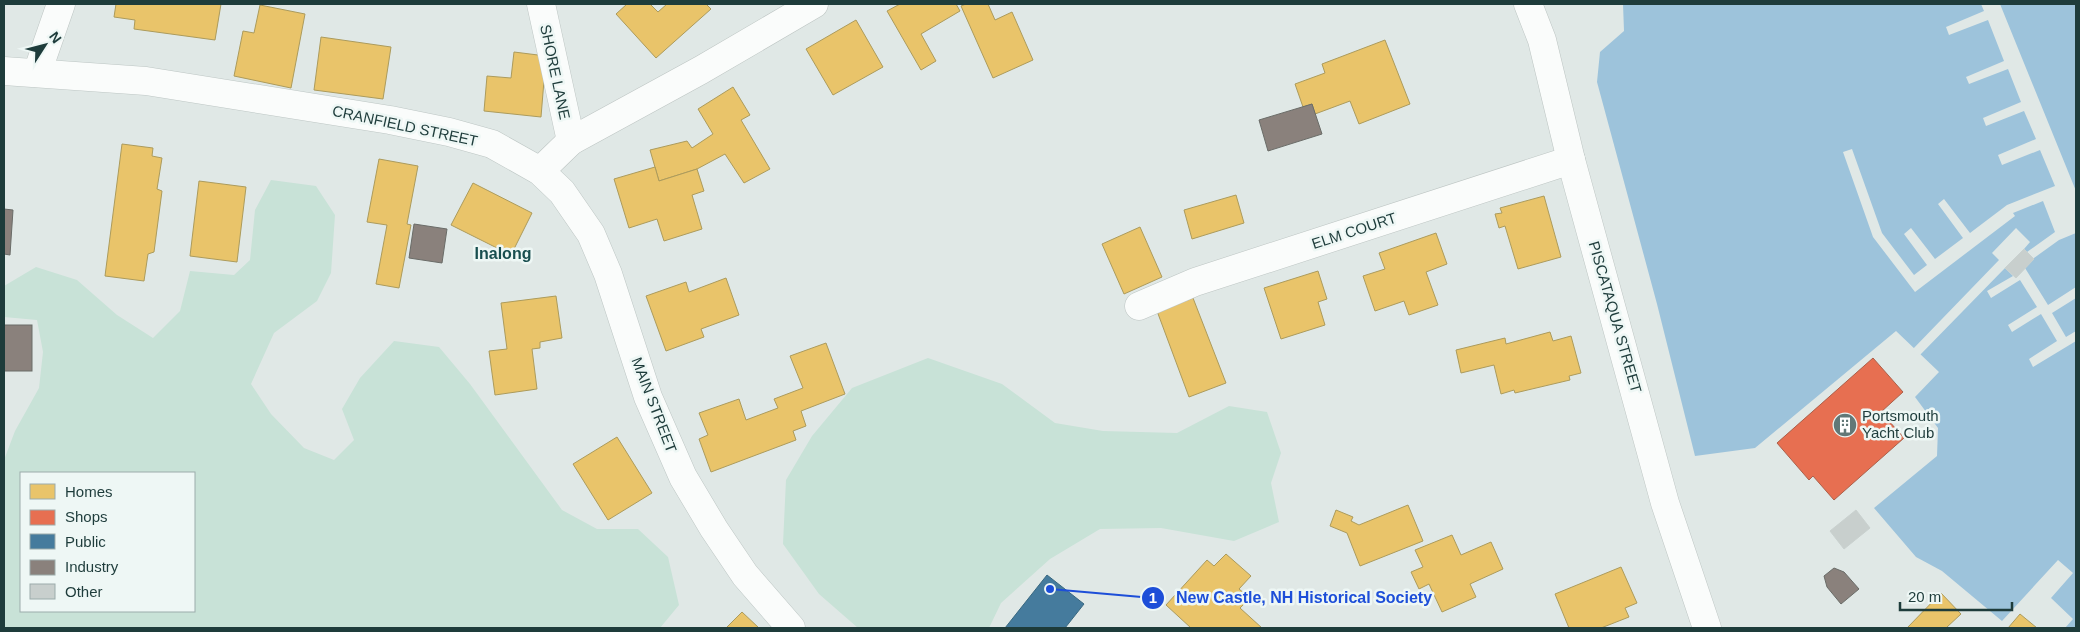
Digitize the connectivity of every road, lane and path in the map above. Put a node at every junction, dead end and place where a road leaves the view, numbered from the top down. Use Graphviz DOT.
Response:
graph roads {
  1 [pos="60,4"];
  2 [pos="541,4"];
  3 [pos="814,4"];
  4 [pos="1528,4"];
  5 [pos="4,71"];
  6 [pos="37,73"];
  7 [pos="571,141"];
  8 [pos="1571,160"];
  9 [pos="540,171"];
  10 [pos="1139,306"];
  11 [pos="791,628"];
  12 [pos="1707,628"];
  1 -- 6 [label="street"];
  2 -- 7 [label="street, SHORE LANE"];
  3 -- 7 [label="street"];
  4 -- 8 [label="street, PISCATAQUA STREET"];
  5 -- 6 [label="street, CRANFIELD STREET"];
  6 -- 9 [label="street, CRANFIELD STREET"];
  7 -- 9 [label="street"];
  8 -- 10 [label="street, ELM COURT"];
  8 -- 12 [label="street, PISCATAQUA STREET"];
  9 -- 11 [label="street, MAIN STREET"];
}
